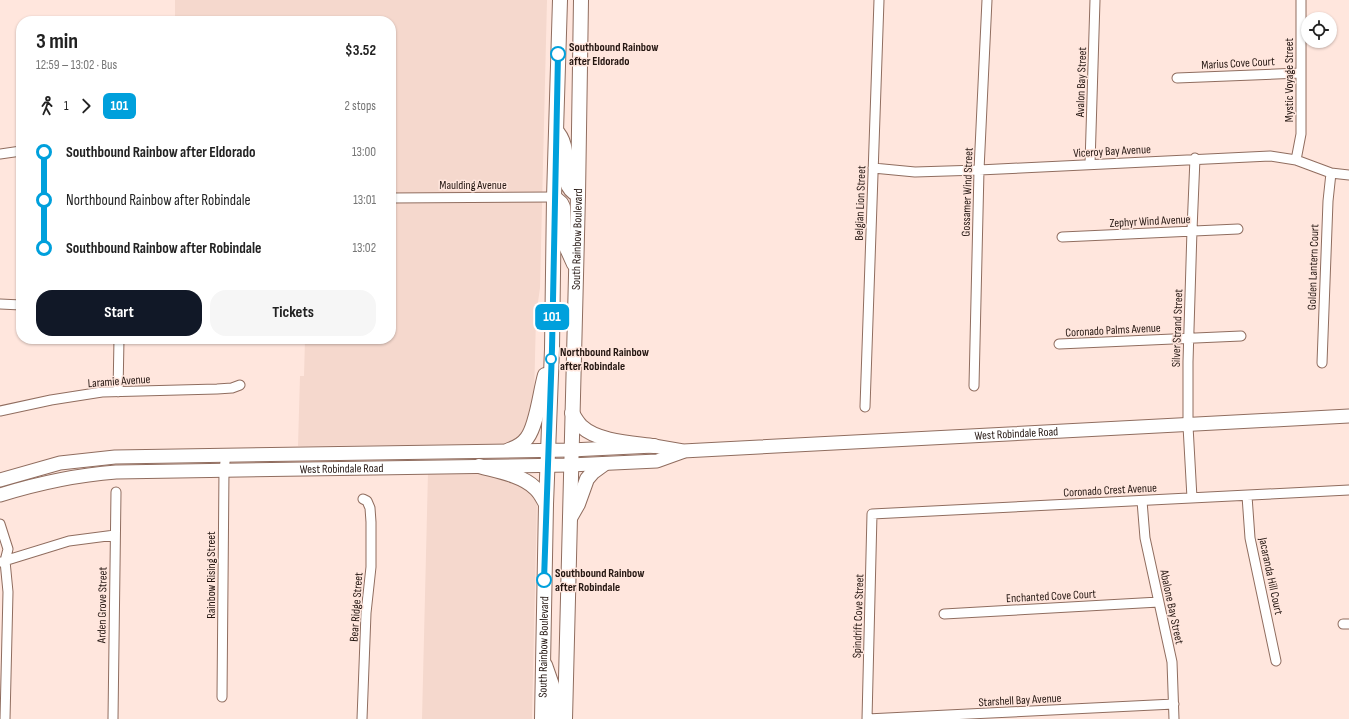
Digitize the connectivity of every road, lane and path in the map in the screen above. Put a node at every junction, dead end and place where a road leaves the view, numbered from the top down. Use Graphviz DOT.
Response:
graph roads {
  1 [pos="560,0"];
  2 [pos="581,0"];
  3 [pos="879,0"];
  4 [pos="987,0"];
  5 [pos="1095,0"];
  6 [pos="1301,0"];
  7 [pos="1300,73"];
  8 [pos="1176,78"];
  9 [pos="556,129"];
  10 [pos="16,152"];
  11 [pos="0,154"];
  12 [pos="1195,158"];
  13 [pos="1296,160"];
  14 [pos="1090,164"];
  15 [pos="874,168"];
  16 [pos="979,170"];
  17 [pos="1331,173"];
  18 [pos="1349,175"];
  19 [pos="578,195"];
  20 [pos="554,197"];
  21 [pos="396,198"];
  22 [pos="1238,229"];
  23 [pos="1192,230"];
  24 [pos="1062,237"];
  25 [pos="575,268"];
  26 [pos="0,304"];
  27 [pos="16,305"];
  28 [pos="1241,336"];
  29 [pos="1190,338"];
  30 [pos="119,344"];
  31 [pos="1059,344"];
  32 [pos="552,349"];
  33 [pos="1322,363"];
  34 [pos="240,385"];
  35 [pos="974,386"];
  36 [pos="118,392"];
  37 [pos="865,407"];
  38 [pos="0,411"];
  39 [pos="572,413"];
  40 [pos="1349,416"];
  41 [pos="1188,426"];
  42 [pos="654,446"];
  43 [pos="508,450"];
  44 [pos="548,450"];
  45 [pos="571,450"];
  46 [pos="412,452"];
  47 [pos="683,452"];
  48 [pos="226,454"];
  49 [pos="604,464"];
  50 [pos="570,465"];
  51 [pos="480,466"];
  52 [pos="548,466"];
  53 [pos="361,468"];
  54 [pos="224,470"];
  55 [pos="0,480"];
  56 [pos="1349,490"];
  57 [pos="116,492"];
  58 [pos="0,496"];
  59 [pos="1247,496"];
  60 [pos="1192,498"];
  61 [pos="363,499"];
  62 [pos="1142,501"];
  63 [pos="546,504"];
  64 [pos="872,514"];
  65 [pos="569,521"];
  66 [pos="0,524"];
  67 [pos="115,535"];
  68 [pos="2,561"];
  69 [pos="1159,602"];
  70 [pos="944,614"];
  71 [pos="542,658"];
  72 [pos="1276,661"];
  73 [pos="3,686"];
  74 [pos="222,697"];
  75 [pos="1174,704"];
  76 [pos="1072,709"];
  77 [pos="969,716"];
  78 [pos="5,719"];
  79 [pos="112,719"];
  80 [pos="362,719"];
  81 [pos="542,719"];
  82 [pos="553,719"];
  83 [pos="565,719"];
  84 [pos="867,719"];
  85 [pos="1071,719"];
  86 [pos="1174,719"];
  1 -- 9 [label="main road, South Rainbow Boulevard"];
  2 -- 19 [label="main road, South Rainbow Boulevard"];
  3 -- 15 [label="street, Belgian Lion Street"];
  4 -- 16 [label="street, Gossamer Wind Street"];
  5 -- 14 [label="street, Avalon Bay Street"];
  6 -- 7 [label="street, Mystic Voyage Street"];
  7 -- 8 [label="street, Marius Cove Court"];
  7 -- 13 [label="street, Mystic Voyage Street"];
  9 -- 19 [label="main road"];
  9 -- 20 [label="main road, South Rainbow Boulevard"];
  10 -- 11 [label="street"];
  12 -- 13 [label="street, Viceroy Bay Avenue"];
  12 -- 14 [label="street, Viceroy Bay Avenue"];
  12 -- 23 [label="street, Silver Strand Street"];
  13 -- 17 [label="street, Viceroy Bay Avenue"];
  14 -- 16 [label="street, Viceroy Bay Avenue"];
  15 -- 16 [label="street, Viceroy Bay Avenue"];
  15 -- 37 [label="street, Belgian Lion Street"];
  16 -- 35 [label="street, Gossamer Wind Street"];
  17 -- 18 [label="street, Viceroy Bay Avenue"];
  17 -- 33 [label="street, Golden Lantern Court"];
  19 -- 25 [label="main road, South Rainbow Boulevard"];
  20 -- 21 [label="street, Maulding Avenue"];
  20 -- 25 [label="main road"];
  20 -- 32 [label="main road, South Rainbow Boulevard"];
  22 -- 23 [label="street, Zephyr Wind Avenue"];
  23 -- 24 [label="street, Zephyr Wind Avenue"];
  23 -- 29 [label="street, Silver Strand Street"];
  25 -- 39 [label="main road, South Rainbow Boulevard"];
  26 -- 27 [label="street"];
  28 -- 29 [label="street, Coronado Palms Avenue"];
  29 -- 31 [label="street, Coronado Palms Avenue"];
  29 -- 41 [label="street, Silver Strand Street"];
  30 -- 36 [label="street"];
  32 -- 43 [label="main road"];
  32 -- 44 [label="main road, South Rainbow Boulevard"];
  34 -- 36 [label="street, Laramie Avenue"];
  36 -- 38 [label="street, Laramie Avenue"];
  39 -- 42 [label="main road"];
  39 -- 45 [label="main road, South Rainbow Boulevard"];
  40 -- 41 [label="main road, West Robindale Road"];
  41 -- 47 [label="main road, West Robindale Road"];
  41 -- 60 [label="street, Silver Strand Street"];
  42 -- 45 [label="main road, West Robindale Road"];
  42 -- 47 [label="main road, West Robindale Road"];
  43 -- 44 [label="main road, West Robindale Road"];
  43 -- 46 [label="main road, West Robindale Road"];
  44 -- 45 [label="main road, West Robindale Road"];
  44 -- 52 [label="main road, South Rainbow Boulevard"];
  45 -- 50 [label="main road, South Rainbow Boulevard"];
  46 -- 48 [label="main road, West Robindale Road"];
  46 -- 53 [label="main road"];
  47 -- 49 [label="main road, West Robindale Road"];
  48 -- 54 [label="street, Rainbow Rising Street"];
  48 -- 55 [label="main road, West Robindale Road"];
  49 -- 50 [label="main road, West Robindale Road"];
  49 -- 65 [label="main road"];
  50 -- 52 [label="main road, West Robindale Road"];
  50 -- 65 [label="main road, South Rainbow Boulevard"];
  51 -- 52 [label="main road, West Robindale Road"];
  51 -- 53 [label="main road, West Robindale Road"];
  51 -- 63 [label="main road"];
  52 -- 63 [label="main road, South Rainbow Boulevard"];
  53 -- 54 [label="main road, West Robindale Road"];
  54 -- 58 [label="main road, West Robindale Road"];
  54 -- 74 [label="street, Rainbow Rising Street"];
  56 -- 59 [label="street, Coronado Crest Avenue"];
  57 -- 67 [label="street, Arden Grove Street"];
  59 -- 60 [label="street, Coronado Crest Avenue"];
  59 -- 72 [label="street, Jacaranda Hill Court"];
  60 -- 62 [label="street, Coronado Crest Avenue"];
  61 -- 80 [label="street, Bear Ridge Street"];
  62 -- 64 [label="street, Coronado Crest Avenue"];
  62 -- 69 [label="street, Abalone Bay Street"];
  63 -- 71 [label="main road, South Rainbow Boulevard"];
  64 -- 84 [label="street, Spindrift Cove Street"];
  65 -- 83 [label="main road, South Rainbow Boulevard"];
  66 -- 68 [label="street"];
  67 -- 68 [label="street"];
  67 -- 79 [label="street, Arden Grove Street"];
  68 -- 73 [label="street"];
  69 -- 70 [label="street, Enchanted Cove Court"];
  69 -- 75 [label="street, Abalone Bay Street"];
  71 -- 81 [label="main road, South Rainbow Boulevard"];
  71 -- 82 [label="main road"];
  73 -- 78 [label="street"];
  75 -- 76 [label="street, Starshell Bay Avenue"];
  75 -- 86 [label="street, Abalone Bay Street"];
  76 -- 77 [label="street, Starshell Bay Avenue"];
  76 -- 85 [label="street"];
  77 -- 84 [label="street, Starshell Bay Avenue"];
}
